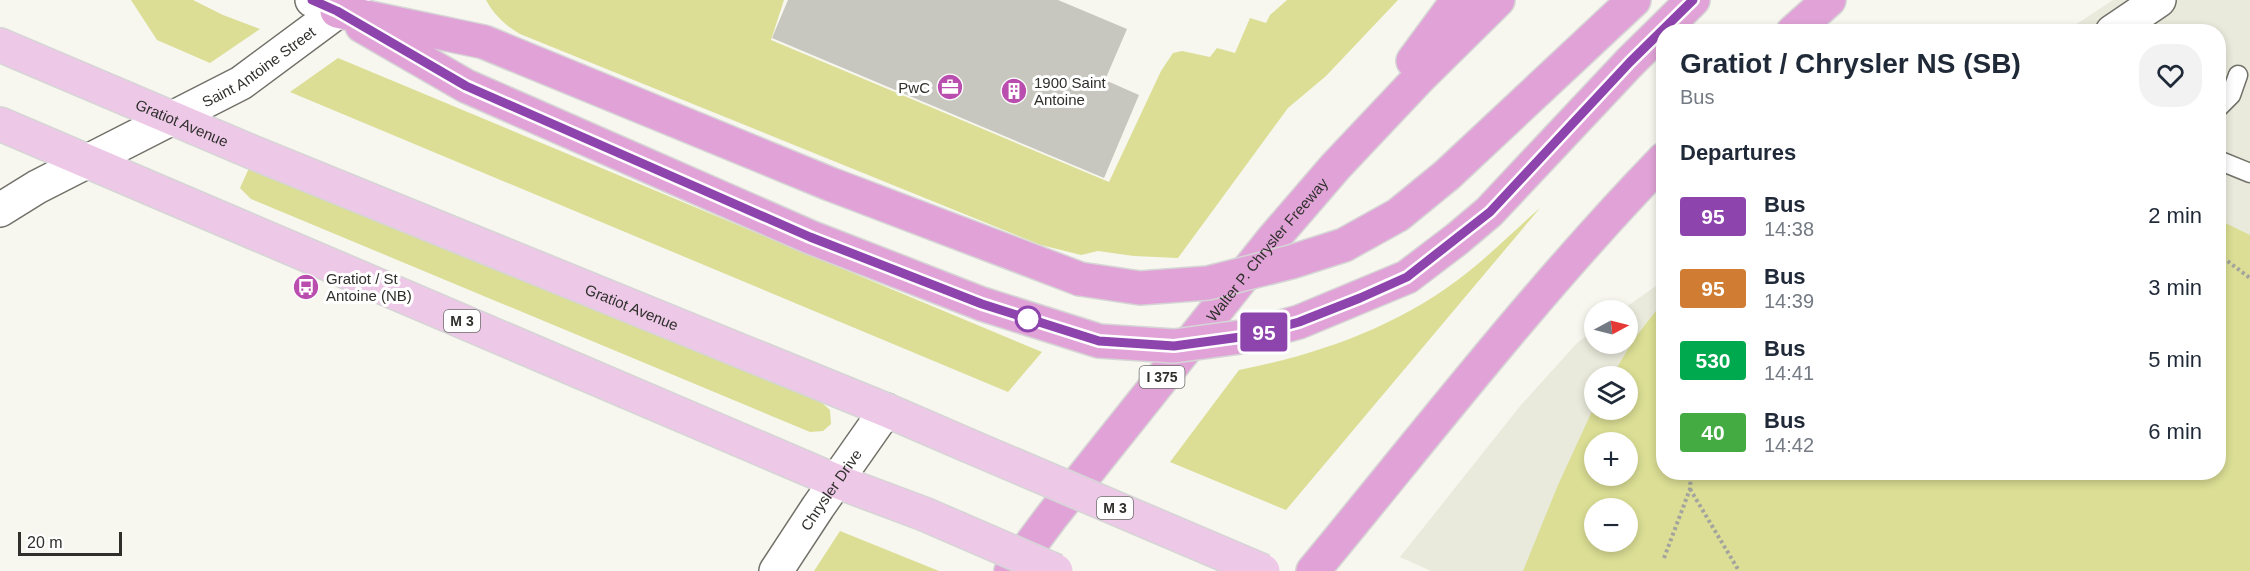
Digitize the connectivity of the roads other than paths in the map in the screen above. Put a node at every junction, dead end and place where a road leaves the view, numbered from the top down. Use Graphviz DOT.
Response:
graph roads {
  1 [pos="1458,0"];
  2 [pos="1498,0"];
  3 [pos="1634,0"];
  4 [pos="1693,0"];
  5 [pos="1840,0"];
  6 [pos="2159,0"];
  7 [pos="334,4"];
  8 [pos="1810,16"];
  9 [pos="1669,24"];
  10 [pos="2124,24"];
  11 [pos="1656,36"];
  12 [pos="0,45"];
  13 [pos="2238,75"];
  14 [pos="2226,99"];
  15 [pos="171,118"];
  16 [pos="0,124"];
  17 [pos="87,161"];
  18 [pos="2226,163"];
  19 [pos="1336,166"];
  20 [pos="1656,167"];
  21 [pos="2250,173"];
  22 [pos="0,210"];
  23 [pos="886,410"];
  24 [pos="836,481"];
  25 [pos="1052,516"];
  26 [pos="776,571"];
  27 [pos="1006,571"];
  28 [pos="1011,571"];
  29 [pos="1056,571"];
  30 [pos="1263,571"];
  31 [pos="1313,571"];
  1 -- 19 [label="highway"];
  2 -- 19 [label="highway, Walter P. Chrysler Freeway / I 375"];
  3 -- 7 [label="highway, bridge"];
  4 -- 9 [label="highway, bridge"];
  5 -- 8 [label="highway"];
  6 -- 10 [label="street"];
  7 -- 11 [label="highway, bridge"];
  7 -- 15 [label="street, Saint Antoine Street"];
  12 -- 15 [label="main road, Gratiot Avenue / M 3"];
  13 -- 14 [label="lane"];
  15 -- 17 [label="street, Saint Antoine Street"];
  15 -- 23 [label="main road, Gratiot Avenue / M 3"];
  16 -- 17 [label="main road, M 3"];
  17 -- 22 [label="street, Saint Antoine Street"];
  17 -- 24 [label="main road, M 3"];
  18 -- 21 [label="lane"];
  19 -- 25 [label="highway, Walter P. Chrysler Freeway / I 375"];
  20 -- 31 [label="highway"];
  23 -- 24 [label="street, Chrysler Drive"];
  23 -- 30 [label="main road, Gratiot Avenue / M 3, bridge"];
  24 -- 26 [label="street, Chrysler Drive"];
  24 -- 29 [label="main road, M 3, bridge"];
  25 -- 27 [label="highway"];
  25 -- 28 [label="highway, Walter P. Chrysler Freeway / I 375"];
}
